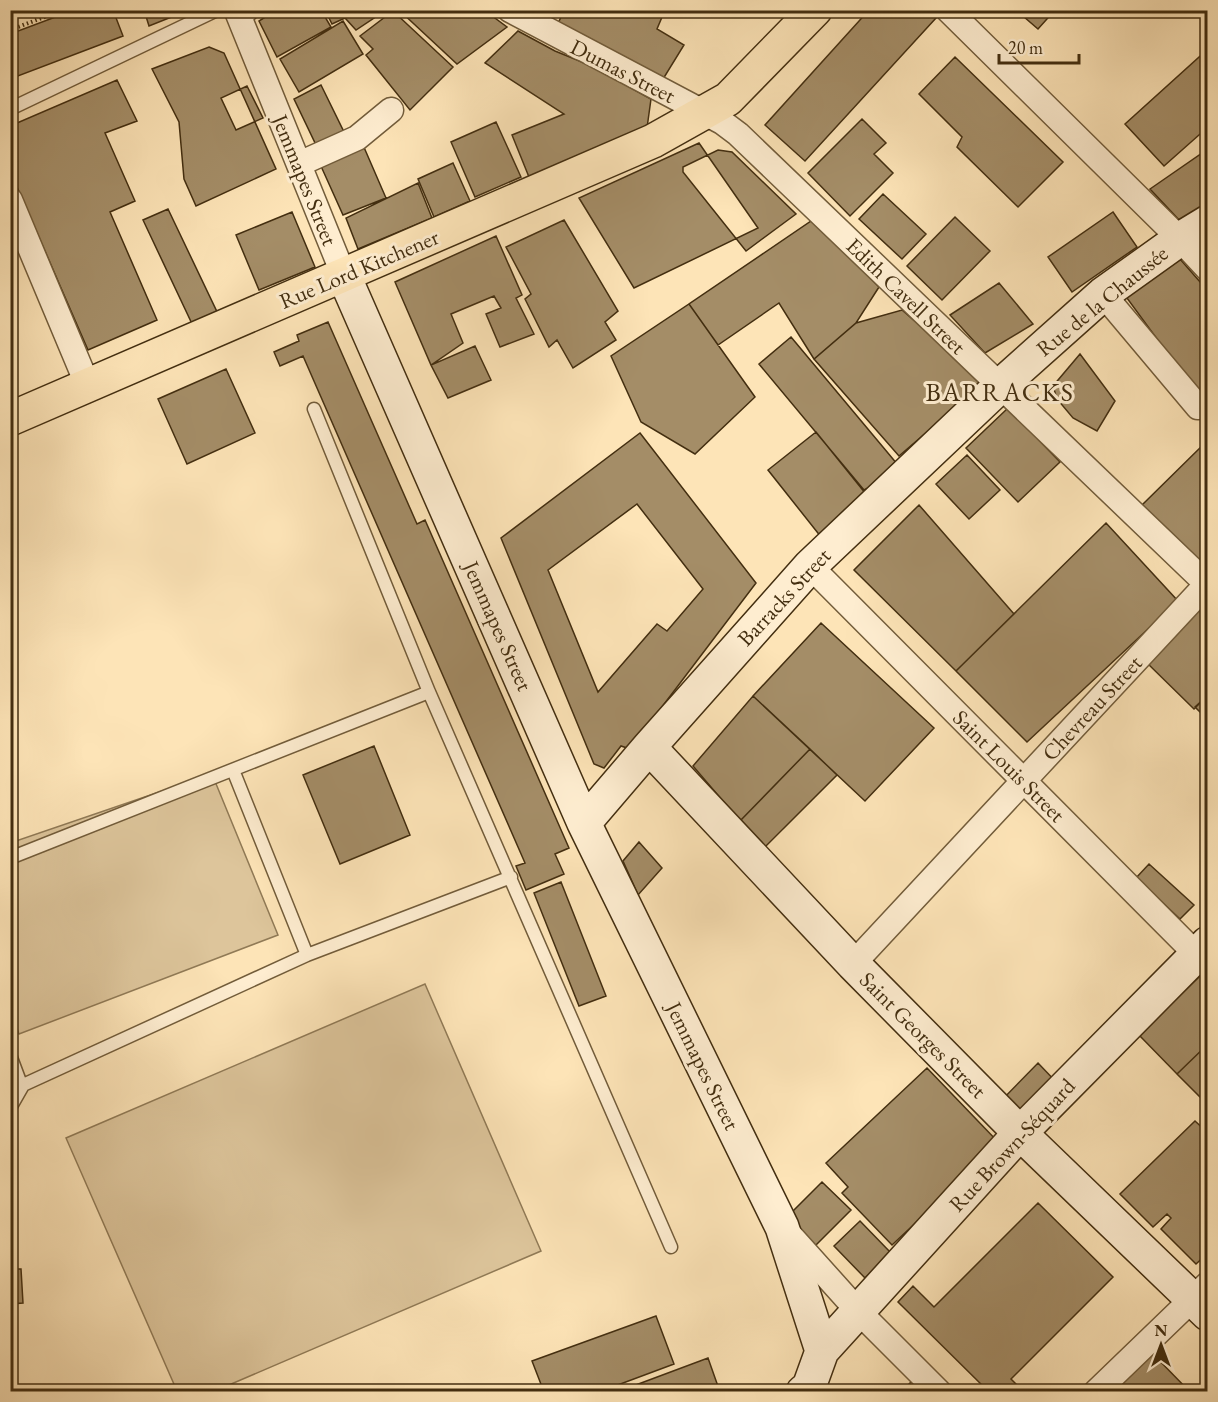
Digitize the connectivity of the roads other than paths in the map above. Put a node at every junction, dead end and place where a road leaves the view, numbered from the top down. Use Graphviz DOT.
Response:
graph roads {
  1 [pos="510,10"];
  2 [pos="815,10"];
  3 [pos="948,10"];
  4 [pos="232,11"];
  5 [pos="10,109"];
  6 [pos="391,110"];
  7 [pos="704,113"];
  8 [pos="299,164"];
  9 [pos="10,200"];
  10 [pos="1208,222"];
  11 [pos="1180,239"];
  12 [pos="1208,269"];
  13 [pos="344,276"];
  14 [pos="1103,294"];
  15 [pos="88,386"];
  16 [pos="1000,386"];
  17 [pos="1208,405"];
  18 [pos="314,409"];
  19 [pos="10,419"];
  20 [pos="810,567"];
  21 [pos="1207,584"];
  22 [pos="429,692"];
  23 [pos="649,747"];
  24 [pos="233,770"];
  25 [pos="1024,781"];
  26 [pos="584,823"];
  27 [pos="10,858"];
  28 [pos="511,877"];
  29 [pos="1204,954"];
  30 [pos="307,955"];
  31 [pos="853,964"];
  32 [pos="10,1055"];
  33 [pos="16,1089"];
  34 [pos="10,1108"];
  35 [pos="1020,1133"];
  36 [pos="782,1227"];
  37 [pos="671,1247"];
  38 [pos="1202,1299"];
  39 [pos="858,1311"];
  40 [pos="822,1351"];
  41 [pos="803,1392"];
  42 [pos="939,1392"];
  43 [pos="1096,1392"];
  1 -- 7 [label="street, Dumas Street"];
  2 -- 7 [label="main road, Rue Lord Kitchener"];
  3 -- 11 [label="street"];
  4 -- 5 [label="lane"];
  4 -- 8 [label="street, Jemmapes Street"];
  6 -- 8 [label="street"];
  7 -- 13 [label="main road, Rue Lord Kitchener"];
  7 -- 16 [label="street, Edith Cavell Street"];
  8 -- 13 [label="street, Jemmapes Street"];
  9 -- 15 [label="street"];
  10 -- 11 [label="street, Rue de la Chaussée"];
  11 -- 12 [label="street"];
  11 -- 14 [label="street, Rue de la Chaussée"];
  13 -- 15 [label="main road, Rue Lord Kitchener"];
  13 -- 26 [label="street, Jemmapes Street"];
  14 -- 16 [label="street, Rue de la Chaussée"];
  14 -- 17 [label="street"];
  15 -- 19 [label="main road, Rue Lord Kitchener"];
  16 -- 20 [label="street, Barracks Street"];
  16 -- 21 [label="street, Edith Cavell Street"];
  18 -- 22 [label="lane"];
  20 -- 23 [label="street, Barracks Street"];
  20 -- 25 [label="street, Saint Louis Street"];
  21 -- 25 [label="street, Chevreau Street"];
  22 -- 24 [label="lane"];
  22 -- 28 [label="lane"];
  23 -- 26 [label="street, Barracks Street"];
  23 -- 31 [label="street, Saint Georges Street"];
  24 -- 27 [label="lane"];
  24 -- 30 [label="lane"];
  25 -- 29 [label="street, Saint Louis Street"];
  25 -- 31 [label="street, Chevreau Street"];
  26 -- 36 [label="street, Jemmapes Street"];
  28 -- 30 [label="lane"];
  28 -- 37 [label="lane"];
  29 -- 35 [label="street, Rue Brown-Séquard"];
  30 -- 33 [label="lane"];
  31 -- 35 [label="street, Saint Georges Street"];
  32 -- 33 [label="lane"];
  33 -- 34 [label="lane"];
  35 -- 38 [label="street, Saint Georges Street"];
  35 -- 39 [label="street, Rue Brown-Séquard"];
  36 -- 39 [label="street, Jemmapes Street"];
  36 -- 40 [label="street, Jemmapes Street"];
  38 -- 43 [label="street"];
  39 -- 40 [label="street, Rue Brown-Séquard"];
  39 -- 42 [label="street, Jemmapes Street"];
  40 -- 41 [label="street"];
}
